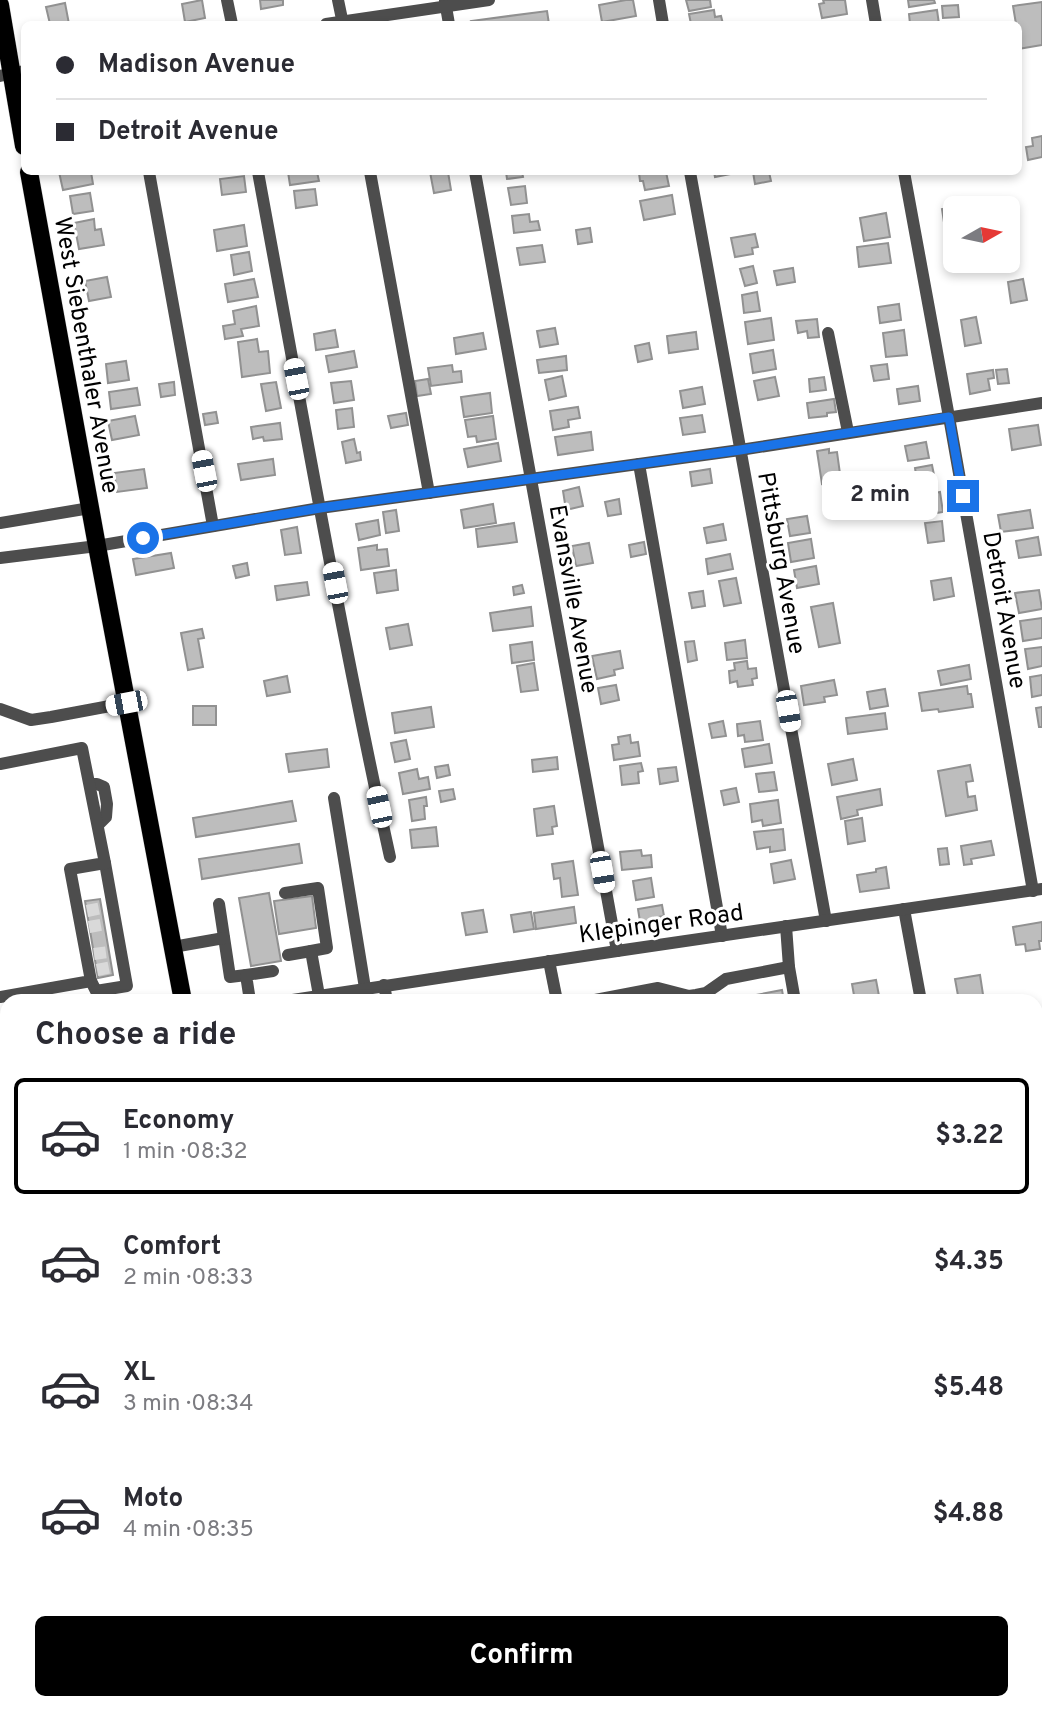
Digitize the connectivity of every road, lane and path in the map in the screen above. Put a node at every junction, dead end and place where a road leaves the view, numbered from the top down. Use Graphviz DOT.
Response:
graph roads {
  1 [pos="227,0"];
  2 [pos="338,0"];
  3 [pos="489,0"];
  4 [pos="659,0"];
  5 [pos="872,0"];
  6 [pos="445,3"];
  7 [pos="0,5"];
  8 [pos="231,21"];
  9 [pos="342,21"];
  10 [pos="352,21"];
  11 [pos="448,21"];
  12 [pos="662,21"];
  13 [pos="876,21"];
  14 [pos="12,73"];
  15 [pos="21,128"];
  16 [pos="32,175"];
  17 [pos="150,175"];
  18 [pos="259,175"];
  19 [pos="371,175"];
  20 [pos="476,175"];
  21 [pos="691,175"];
  22 [pos="905,175"];
  23 [pos="828,333"];
  24 [pos="1042,403"];
  25 [pos="949,417"];
  26 [pos="848,432"];
  27 [pos="740,450"];
  28 [pos="639,464"];
  29 [pos="530,478"];
  30 [pos="429,493"];
  31 [pos="90,508"];
  32 [pos="320,508"];
  33 [pos="0,523"];
  34 [pos="214,526"];
  35 [pos="97,545"];
  36 [pos="0,558"];
  37 [pos="126,703"];
  38 [pos="0,709"];
  39 [pos="0,764"];
  40 [pos="334,798"];
  41 [pos="390,857"];
  42 [pos="105,863"];
  43 [pos="1037,890"];
  44 [pos="285,893"];
  45 [pos="219,904"];
  46 [pos="904,909"];
  47 [pos="826,921"];
  48 [pos="786,926"];
  49 [pos="722,936"];
  50 [pos="224,938"];
  51 [pos="173,947"];
  52 [pos="311,951"];
  53 [pos="617,951"];
  54 [pos="288,955"];
  55 [pos="549,961"];
  56 [pos="789,967"];
  57 [pos="273,971"];
  58 [pos="92,974"];
  59 [pos="246,975"];
  60 [pos="384,985"];
  61 [pos="357,993"];
  62 [pos="12,994"];
  63 [pos="182,994"];
  64 [pos="249,994"];
  65 [pos="318,994"];
  66 [pos="386,994"];
  67 [pos="556,994"];
  68 [pos="626,994"];
  69 [pos="681,994"];
  70 [pos="701,994"];
  71 [pos="794,994"];
  72 [pos="920,994"];
  1 -- 8 [label="street"];
  2 -- 9 [label="street"];
  3 -- 6 [label="street"];
  4 -- 12 [label="street"];
  5 -- 13 [label="street"];
  6 -- 10 [label="street"];
  6 -- 11 [label="street"];
  7 -- 14 [label="main road"];
  14 -- 15 [label="main road"];
  16 -- 31 [label="main road, West Siebenthaler Avenue"];
  17 -- 34 [label="street"];
  18 -- 32 [label="street"];
  19 -- 30 [label="street"];
  20 -- 29 [label="street, Evansville Avenue"];
  21 -- 27 [label="street, Pittsburg Avenue"];
  22 -- 25 [label="street, Detroit Avenue"];
  23 -- 26 [label="street"];
  24 -- 25 [label="street"];
  25 -- 26 [label="street"];
  25 -- 43 [label="street, Detroit Avenue"];
  26 -- 27 [label="street"];
  27 -- 28 [label="street"];
  27 -- 47 [label="street, Pittsburg Avenue"];
  28 -- 29 [label="street"];
  28 -- 49 [label="street"];
  29 -- 30 [label="street"];
  29 -- 53 [label="street, Evansville Avenue"];
  30 -- 32 [label="street"];
  31 -- 33 [label="street"];
  31 -- 35 [label="main road, West Siebenthaler Avenue"];
  32 -- 34 [label="street"];
  32 -- 41 [label="street"];
  34 -- 35 [label="street"];
  35 -- 36 [label="street"];
  35 -- 37 [label="main road, West Siebenthaler Avenue"];
  37 -- 38 [label="street"];
  37 -- 51 [label="main road, West Siebenthaler Avenue"];
  39 -- 42 [label="street"];
  40 -- 61 [label="street"];
  42 -- 58 [label="street"];
  42 -- 58 [label="street"];
  43 -- 46 [label="street, Klepinger Road"];
  44 -- 52 [label="street"];
  45 -- 50 [label="street"];
  46 -- 47 [label="street, Klepinger Road"];
  46 -- 72 [label="street"];
  47 -- 48 [label="street, Klepinger Road"];
  48 -- 49 [label="street, Klepinger Road"];
  48 -- 56 [label="street"];
  49 -- 53 [label="street, Klepinger Road"];
  50 -- 51 [label="street"];
  50 -- 59 [label="street"];
  51 -- 63 [label="main road, West Siebenthaler Avenue"];
  52 -- 54 [label="street"];
  52 -- 65 [label="street"];
  53 -- 55 [label="street, Klepinger Road"];
  55 -- 60 [label="street, Klepinger Road"];
  55 -- 67 [label="street"];
  56 -- 70 [label="street"];
  56 -- 71 [label="street"];
  57 -- 59 [label="street"];
  58 -- 62 [label="street"];
  59 -- 64 [label="street"];
  60 -- 61 [label="street, Klepinger Road"];
  60 -- 66 [label="street"];
  68 -- 69 [label="street"];
}
